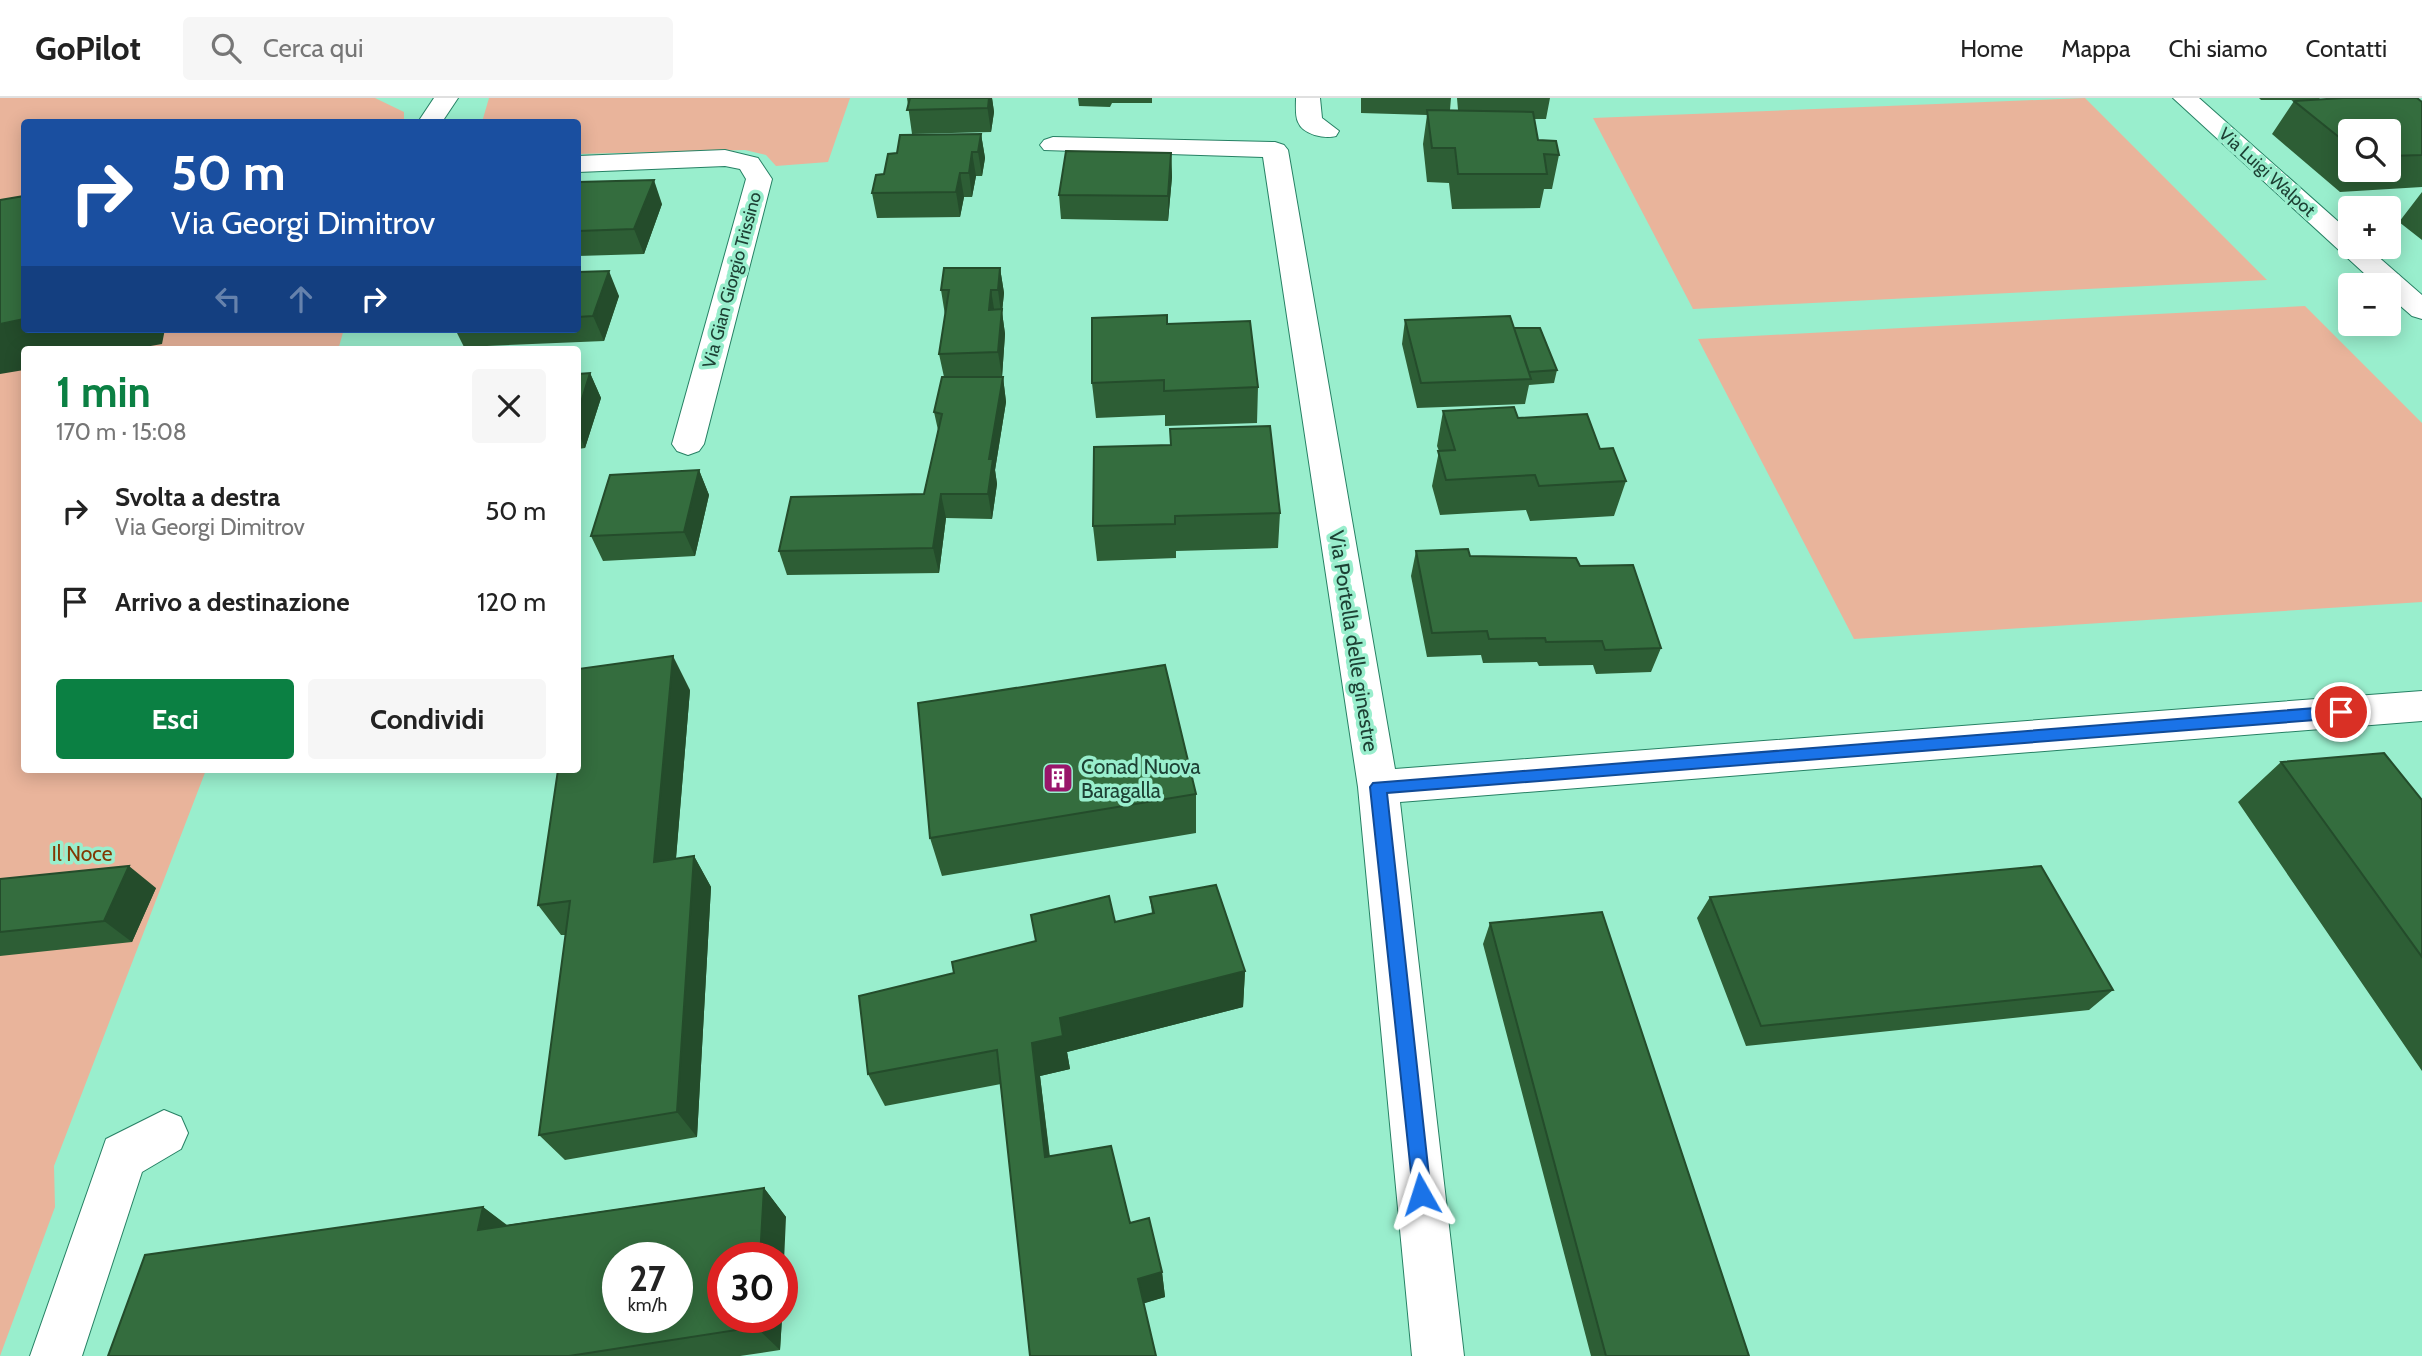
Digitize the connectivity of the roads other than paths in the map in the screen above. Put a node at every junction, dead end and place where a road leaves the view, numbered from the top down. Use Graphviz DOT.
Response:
graph roads {
  1 [pos="413,98"];
  2 [pos="446,98"];
  3 [pos="1308,98"];
  4 [pos="2185,98"];
  5 [pos="429,119"];
  6 [pos="431,119"];
  7 [pos="1327,131"];
  8 [pos="1053,145"];
  9 [pos="581,164"];
  10 [pos="2338,234"];
  11 [pos="2365,259"];
  12 [pos="2422,310"];
  13 [pos="688,444"];
  14 [pos="2422,706"];
  15 [pos="1378,787"];
  16 [pos="164,1133"];
  17 [pos="56,1356"];
  18 [pos="1438,1356"];
  1 -- 5 [label="street"];
  2 -- 6 [label="street"];
  3 -- 7 [label="street"];
  4 -- 10 [label="street, Via Luigi Walpot"];
  8 -- 15 [label="street, Via Portella delle ginestre"];
  9 -- 13 [label="street, Via Gian Giorgio Trissino"];
  11 -- 12 [label="street, Via Luigi Walpot"];
  14 -- 15 [label="street"];
  15 -- 18 [label="street, Via Portella delle ginestre"];
  16 -- 17 [label="street"];
}
